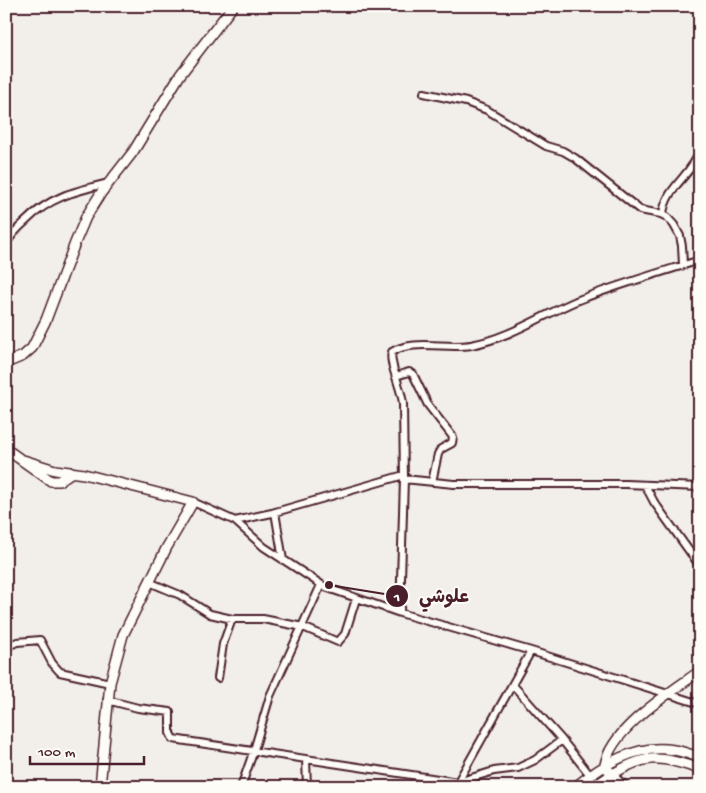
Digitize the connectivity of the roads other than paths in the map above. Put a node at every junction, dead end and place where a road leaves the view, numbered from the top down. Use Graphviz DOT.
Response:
graph roads {
  1 [pos="233,6"];
  2 [pos="424,93"];
  3 [pos="700,151"];
  4 [pos="110,183"];
  5 [pos="663,214"];
  6 [pos="6,244"];
  7 [pos="700,260"];
  8 [pos="683,265"];
  9 [pos="6,363"];
  10 [pos="396,376"];
  11 [pos="6,449"];
  12 [pos="404,477"];
  13 [pos="432,482"];
  14 [pos="645,485"];
  15 [pos="700,487"];
  16 [pos="193,502"];
  17 [pos="275,512"];
  18 [pos="234,521"];
  19 [pos="283,560"];
  20 [pos="700,566"];
  21 [pos="149,582"];
  22 [pos="321,585"];
  23 [pos="356,599"];
  24 [pos="400,613"];
  25 [pos="232,619"];
  26 [pos="303,626"];
  27 [pos="6,647"];
  28 [pos="531,651"];
  29 [pos="700,671"];
  30 [pos="218,678"];
  31 [pos="110,684"];
  32 [pos="514,685"];
  33 [pos="669,695"];
  34 [pos="107,700"];
  35 [pos="700,704"];
  36 [pos="562,740"];
  37 [pos="649,749"];
  38 [pos="254,750"];
  39 [pos="700,757"];
  40 [pos="306,759"];
  41 [pos="650,759"];
  42 [pos="605,766"];
  43 [pos="700,769"];
  44 [pos="612,774"];
  45 [pos="590,775"];
  46 [pos="457,784"];
  47 [pos="100,787"];
  48 [pos="241,787"];
  49 [pos="307,787"];
  50 [pos="575,787"];
  51 [pos="594,787"];
  52 [pos="626,787"];
  1 -- 4 [label="street"];
  2 -- 5 [label="street"];
  3 -- 5 [label="street"];
  4 -- 6 [label="street"];
  4 -- 9 [label="street"];
  5 -- 8 [label="street"];
  7 -- 8 [label="street"];
  8 -- 10 [label="street"];
  10 -- 12 [label="street"];
  10 -- 13 [label="street"];
  11 -- 16 [label="street"];
  12 -- 13 [label="street"];
  12 -- 17 [label="street"];
  12 -- 24 [label="street"];
  13 -- 14 [label="street"];
  14 -- 15 [label="street"];
  14 -- 20 [label="street"];
  16 -- 18 [label="street"];
  16 -- 21 [label="street"];
  17 -- 18 [label="street"];
  17 -- 19 [label="street"];
  18 -- 19 [label="street"];
  19 -- 22 [label="street"];
  21 -- 25 [label="street"];
  21 -- 31 [label="street"];
  22 -- 23 [label="street"];
  22 -- 26 [label="street"];
  23 -- 24 [label="street"];
  23 -- 26 [label="street"];
  24 -- 28 [label="street"];
  25 -- 26 [label="street"];
  25 -- 30 [label="street"];
  26 -- 38 [label="street"];
  27 -- 31 [label="street"];
  28 -- 32 [label="street"];
  28 -- 33 [label="street"];
  29 -- 33 [label="street"];
  31 -- 34 [label="street"];
  32 -- 36 [label="street"];
  32 -- 46 [label="street"];
  33 -- 35 [label="street"];
  33 -- 42 [label="street"];
  34 -- 38 [label="street"];
  34 -- 47 [label="street"];
  36 -- 45 [label="street"];
  36 -- 46 [label="street"];
  37 -- 39 [label="street"];
  37 -- 41 [label="street"];
  37 -- 42 [label="street"];
  38 -- 40 [label="street"];
  38 -- 48 [label="street"];
  40 -- 46 [label="street"];
  40 -- 49 [label="street"];
  41 -- 43 [label="street"];
  41 -- 44 [label="street"];
  42 -- 44 [label="street"];
  42 -- 45 [label="street"];
  44 -- 51 [label="street"];
  44 -- 52 [label="street"];
  45 -- 50 [label="street"];
}
